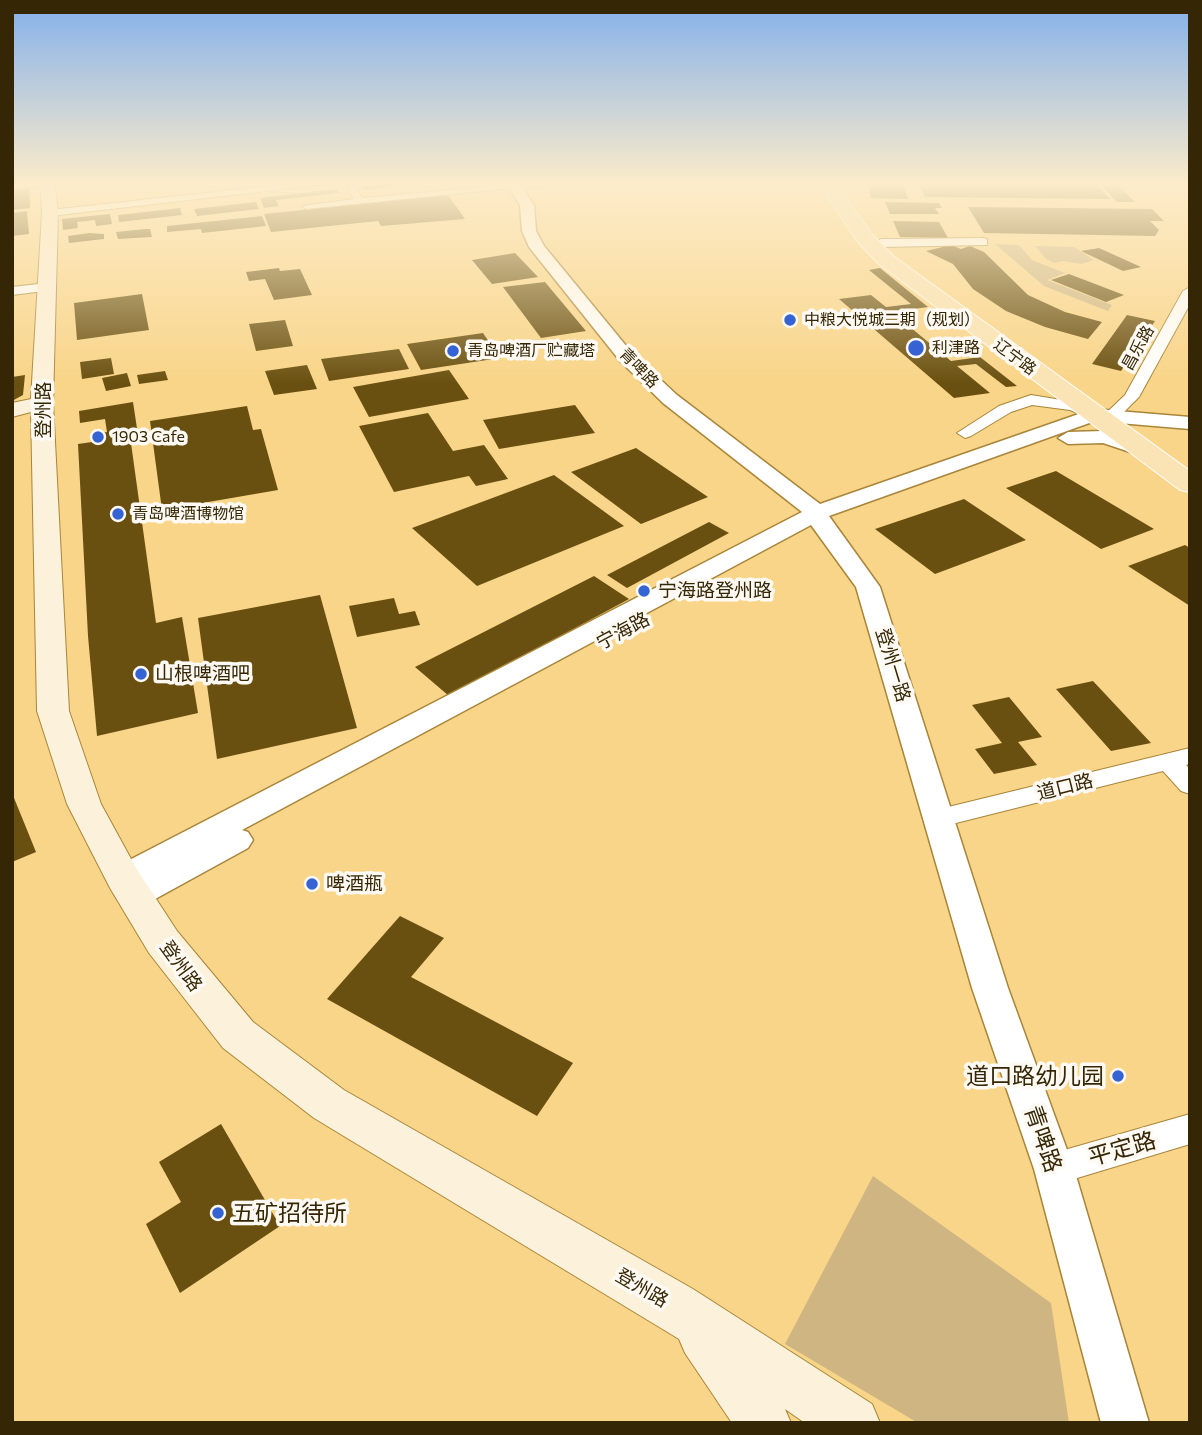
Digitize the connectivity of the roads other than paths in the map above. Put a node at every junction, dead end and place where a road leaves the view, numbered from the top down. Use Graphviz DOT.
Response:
graph roads {
  1 [pos="49,249"];
  2 [pos="539,249"];
  3 [pos="875,249"];
  4 [pos="888,249"];
  5 [pos="47,287"];
  6 [pos="12,291"];
  7 [pos="1190,291"];
  8 [pos="43,403"];
  9 [pos="12,410"];
  10 [pos="1104,418"];
  11 [pos="1190,423"];
  12 [pos="965,433"];
  13 [pos="1069,438"];
  14 [pos="1145,451"];
  15 [pos="1190,474"];
  16 [pos="1190,484"];
  17 [pos="819,518"];
  18 [pos="1179,759"];
  19 [pos="1190,785"];
  20 [pos="940,818"];
  21 [pos="128,886"];
  22 [pos="1190,1129"];
  23 [pos="1054,1169"];
  24 [pos="675,1307"];
  25 [pos="764,1423"];
  26 [pos="853,1423"];
  27 [pos="1125,1423"];
  1 -- 5 [label="main road, 登州路"];
  2 -- 17 [label="street, 青啤路"];
  3 -- 10 [label="main road, 辽宁路"];
  4 -- 10 [label="main road, 辽宁路"];
  5 -- 6 [label="street"];
  5 -- 8 [label="main road, 登州路"];
  7 -- 10 [label="street, 昌乐路"];
  8 -- 9 [label="main road"];
  8 -- 21 [label="main road, 登州路"];
  10 -- 11 [label="street"];
  10 -- 12 [label="street"];
  10 -- 13 [label="street, 宁海路"];
  10 -- 14 [label="main road, 辽宁路"];
  10 -- 15 [label="main road, 辽宁路"];
  10 -- 17 [label="street, 宁海路"];
  13 -- 14 [label="street"];
  13 -- 17 [label="street, 宁海路"];
  14 -- 16 [label="main road, 辽宁路"];
  17 -- 20 [label="street, 登州一路"];
  17 -- 21 [label="street, 宁海路"];
  18 -- 19 [label="street"];
  18 -- 20 [label="street, 道口路"];
  20 -- 23 [label="street, 青啤路"];
  21 -- 24 [label="main road, 登州路"];
  22 -- 23 [label="street, 平定路"];
  23 -- 27 [label="street, 青啤路"];
  24 -- 25 [label="main road"];
  24 -- 26 [label="main road, 登州路"];
}
